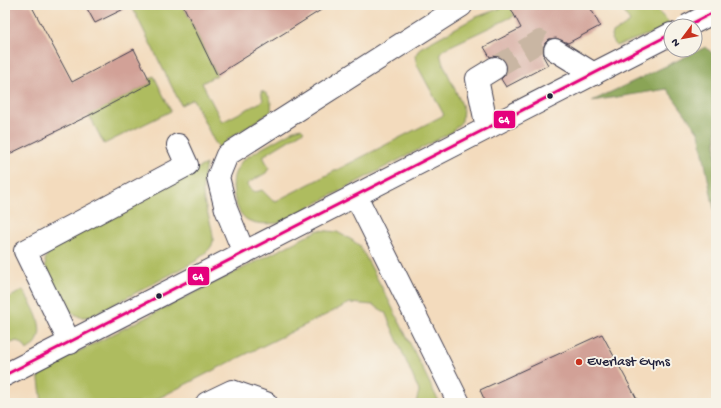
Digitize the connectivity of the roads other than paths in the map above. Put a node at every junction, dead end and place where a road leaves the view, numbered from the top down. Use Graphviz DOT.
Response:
graph roads {
  1 [pos="461,6"];
  2 [pos="716,11"];
  3 [pos="702,18"];
  4 [pos="663,38"];
  5 [pos="555,50"];
  6 [pos="495,68"];
  7 [pos="594,74"];
  8 [pos="487,128"];
  9 [pos="178,145"];
  10 [pos="356,196"];
  11 [pos="244,253"];
  12 [pos="70,343"];
  13 [pos="5,375"];
  14 [pos="207,403"];
  15 [pos="266,403"];
  16 [pos="459,403"];
  1 -- 11 [label="street"];
  2 -- 3 [label="street, bridge"];
  4 -- 7 [label="street"];
  5 -- 7 [label="street"];
  6 -- 8 [label="street"];
  7 -- 8 [label="street"];
  8 -- 10 [label="street"];
  9 -- 12 [label="street"];
  10 -- 11 [label="street"];
  10 -- 16 [label="street"];
  11 -- 12 [label="street"];
  12 -- 13 [label="street"];
  14 -- 15 [label="street"];
}
